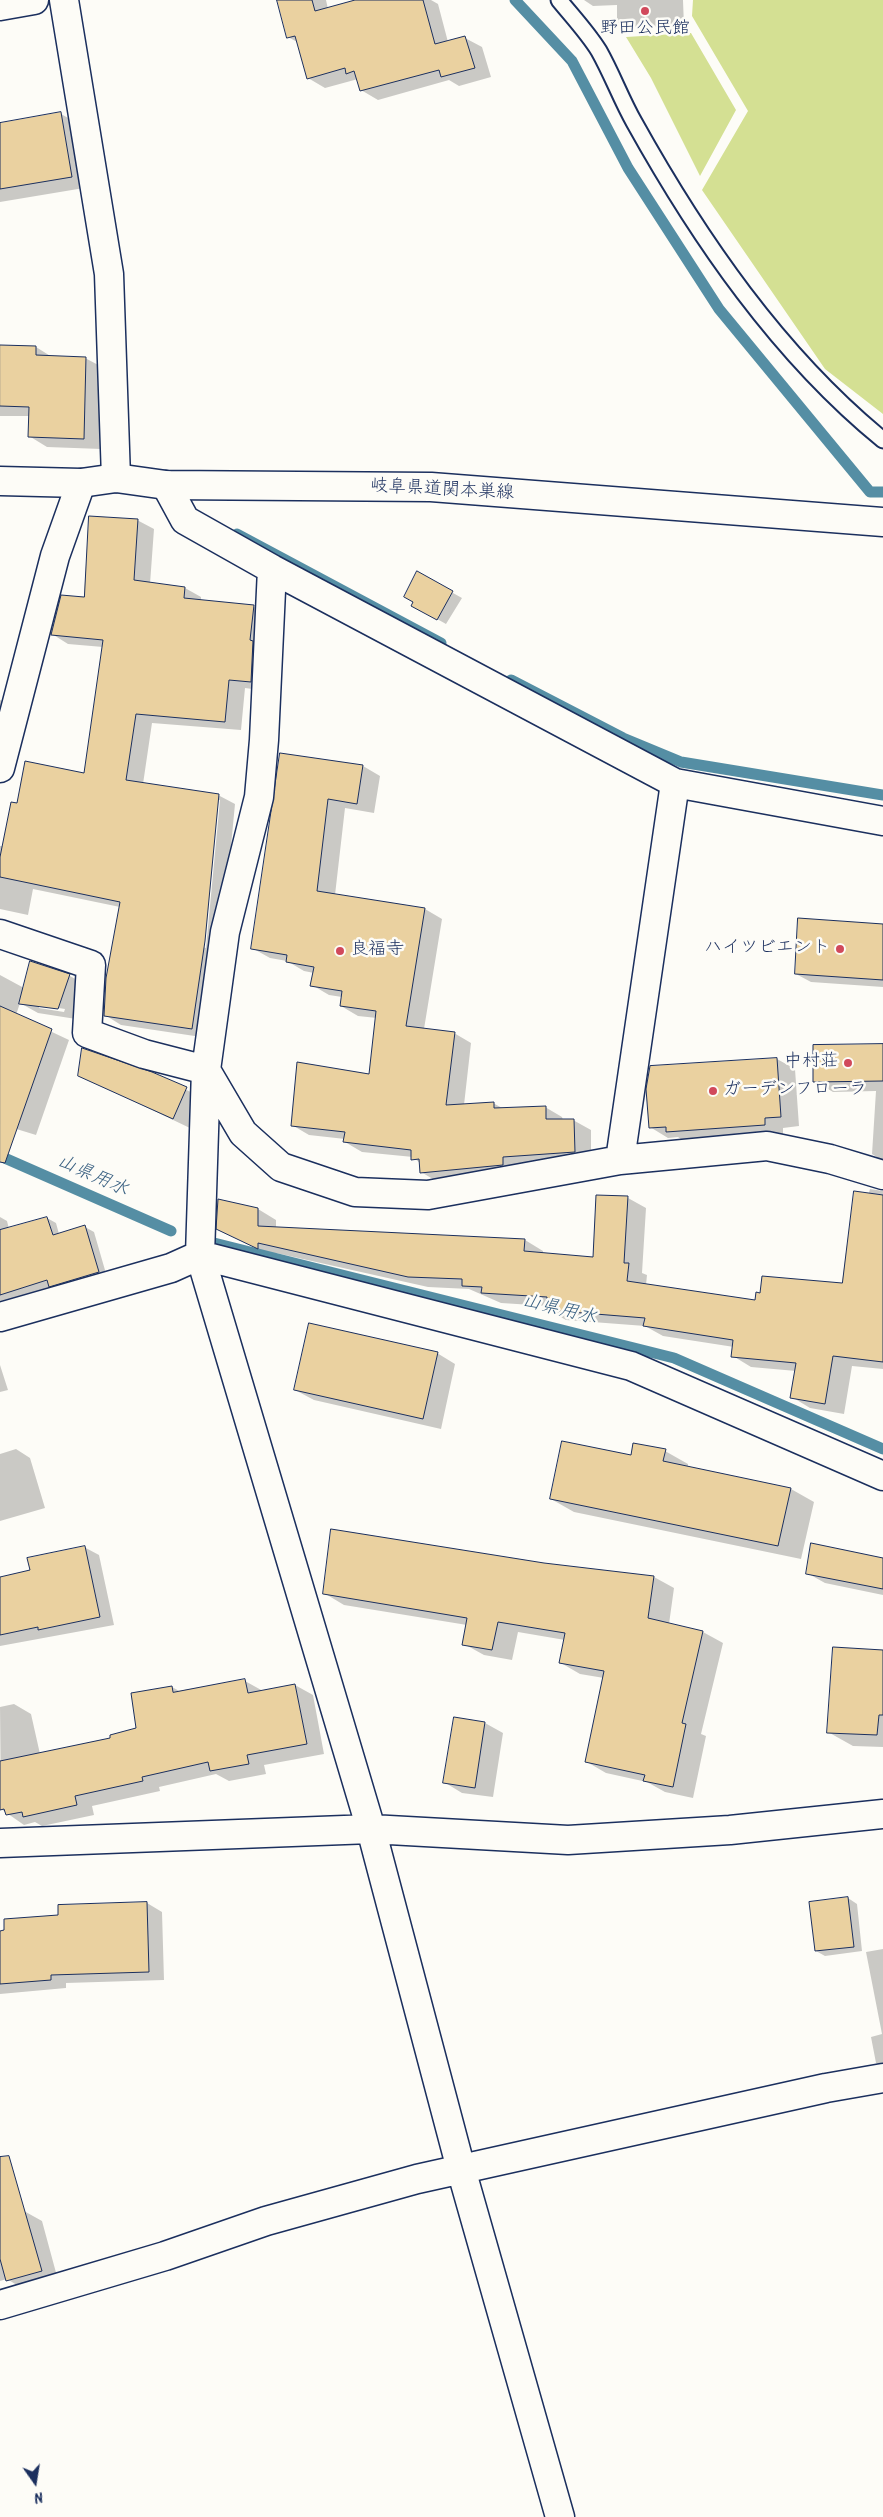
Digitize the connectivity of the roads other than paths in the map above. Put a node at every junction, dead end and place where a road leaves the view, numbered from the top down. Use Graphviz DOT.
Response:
graph roads {
  1 [pos="34,0"];
  2 [pos="64,0"];
  3 [pos="559,0"];
  4 [pos="0,6"];
  5 [pos="883,440"];
  6 [pos="116,478"];
  7 [pos="0,481"];
  8 [pos="81,483"];
  9 [pos="166,485"];
  10 [pos="883,522"];
  11 [pos="272,570"];
  12 [pos="0,768"];
  13 [pos="675,783"];
  14 [pos="883,821"];
  15 [pos="0,934"];
  16 [pos="206,1070"];
  17 [pos="620,1160"];
  18 [pos="883,1175"];
  19 [pos="200,1255"];
  20 [pos="0,1317"];
  21 [pos="883,1476"];
  22 [pos="883,1814"];
  23 [pos="371,1829"];
  24 [pos="0,1843"];
  25 [pos="883,2078"];
  26 [pos="461,2169"];
  27 [pos="0,2305"];
  28 [pos="560,2517"];
  1 -- 4 [label="street"];
  2 -- 6 [label="street"];
  3 -- 5 [label="lane"];
  6 -- 8 [label="street, 岐阜県道関本巣線"];
  6 -- 9 [label="street, 岐阜県道関本巣線"];
  7 -- 8 [label="street, 岐阜県道関本巣線"];
  8 -- 12 [label="street"];
  9 -- 10 [label="street, 岐阜県道関本巣線"];
  9 -- 11 [label="street"];
  11 -- 13 [label="street"];
  11 -- 16 [label="street"];
  13 -- 14 [label="street"];
  13 -- 17 [label="street"];
  15 -- 16 [label="street"];
  16 -- 17 [label="street"];
  16 -- 19 [label="street"];
  17 -- 18 [label="street"];
  19 -- 20 [label="street"];
  19 -- 21 [label="street"];
  19 -- 23 [label="street"];
  22 -- 23 [label="street"];
  23 -- 24 [label="street"];
  23 -- 26 [label="street"];
  25 -- 26 [label="street"];
  26 -- 27 [label="street"];
  26 -- 28 [label="street"];
}
